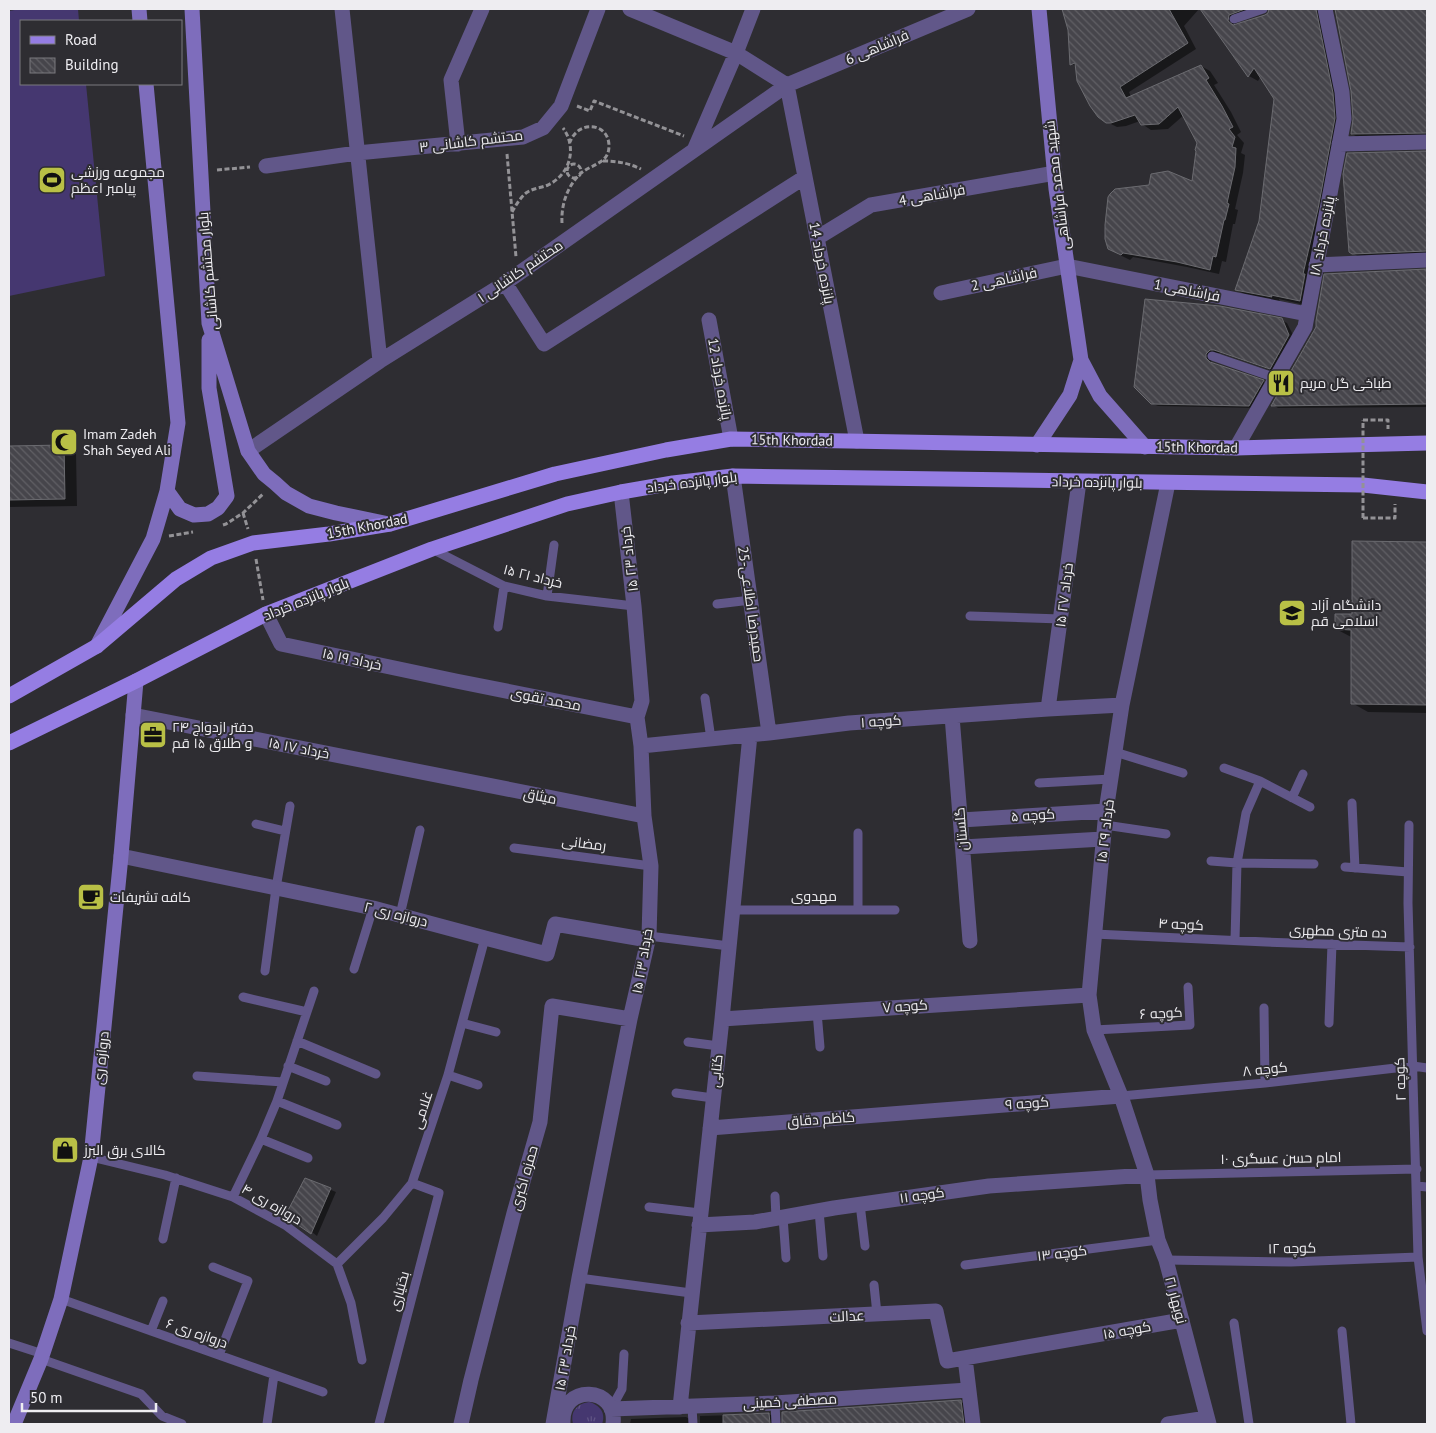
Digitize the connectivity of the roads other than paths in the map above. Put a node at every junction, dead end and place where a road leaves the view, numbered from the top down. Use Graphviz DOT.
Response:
graph roads {
  1 [pos="192,9"];
  2 [pos="342,9"];
  3 [pos="482,9"];
  4 [pos="598,9"];
  5 [pos="630,9"];
  6 [pos="753,9"];
  7 [pos="968,9"];
  8 [pos="1040,9"];
  9 [pos="1263,9"];
  10 [pos="1325,9"];
  11 [pos="1234,19"];
  12 [pos="736,53"];
  13 [pos="146,85"];
  14 [pos="787,85"];
  15 [pos="1427,142"];
  16 [pos="458,144"];
  17 [pos="1339,144"];
  18 [pos="695,150"];
  19 [pos="357,153"];
  20 [pos="266,166"];
  21 [pos="1055,174"];
  22 [pos="805,176"];
  23 [pos="817,238"];
  24 [pos="1427,260"];
  25 [pos="1316,265"];
  26 [pos="1067,266"];
  27 [pos="505,283"];
  28 [pos="941,292"];
  29 [pos="1307,314"];
  30 [pos="709,320"];
  31 [pos="209,323"];
  32 [pos="1212,356"];
  33 [pos="1081,360"];
  34 [pos="380,361"];
  35 [pos="1276,378"];
  36 [pos="731,439"];
  37 [pos="857,441"];
  38 [pos="1427,443"];
  39 [pos="1037,445"];
  40 [pos="1145,447"];
  41 [pos="1236,448"];
  42 [pos="248,451"];
  43 [pos="733,476"];
  44 [pos="1079,482"];
  45 [pos="1168,483"];
  46 [pos="168,491"];
  47 [pos="621,492"];
  48 [pos="1427,492"];
  49 [pos="390,524"];
  50 [pos="554,545"];
  51 [pos="432,549"];
  52 [pos="504,586"];
  53 [pos="547,596"];
  54 [pos="751,600"];
  55 [pos="717,604"];
  56 [pos="634,606"];
  57 [pos="266,614"];
  58 [pos="970,616"];
  59 [pos="1061,619"];
  60 [pos="498,627"];
  61 [pos="97,646"];
  62 [pos="136,681"];
  63 [pos="456,681"];
  64 [pos="9,696"];
  65 [pos="705,698"];
  66 [pos="1122,706"];
  67 [pos="1048,709"];
  68 [pos="133,715"];
  69 [pos="952,716"];
  70 [pos="637,717"];
  71 [pos="769,733"];
  72 [pos="750,735"];
  73 [pos="711,739"];
  74 [pos="9,743"];
  75 [pos="641,746"];
  76 [pos="1115,752"];
  77 [pos="1224,768"];
  78 [pos="1183,773"];
  79 [pos="1303,774"];
  80 [pos="436,776"];
  81 [pos="1111,779"];
  82 [pos="1260,781"];
  83 [pos="1039,783"];
  84 [pos="1292,798"];
  85 [pos="1352,803"];
  86 [pos="290,806"];
  87 [pos="1310,806"];
  88 [pos="644,816"];
  89 [pos="961,820"];
  90 [pos="256,824"];
  91 [pos="1105,825"];
  92 [pos="1409,825"];
  93 [pos="420,830"];
  94 [pos="285,831"];
  95 [pos="858,833"];
  96 [pos="1166,834"];
  97 [pos="963,847"];
  98 [pos="514,848"];
  99 [pos="121,856"];
  100 [pos="1211,861"];
  101 [pos="1237,863"];
  102 [pos="1314,864"];
  103 [pos="651,866"];
  104 [pos="1344,867"];
  105 [pos="1355,868"];
  106 [pos="1408,872"];
  107 [pos="276,888"];
  108 [pos="373,908"];
  109 [pos="732,910"];
  110 [pos="858,910"];
  111 [pos="895,910"];
  112 [pos="400,915"];
  113 [pos="1094,934"];
  114 [pos="485,938"];
  115 [pos="648,938"];
  116 [pos="1235,940"];
  117 [pos="970,941"];
  118 [pos="1266,942"];
  119 [pos="1332,944"];
  120 [pos="729,946"];
  121 [pos="1410,947"];
  122 [pos="354,969"];
  123 [pos="265,971"];
  124 [pos="1188,987"];
  125 [pos="314,991"];
  126 [pos="1089,995"];
  127 [pos="243,997"];
  128 [pos="1264,1008"];
  129 [pos="306,1012"];
  130 [pos="817,1012"];
  131 [pos="630,1019"];
  132 [pos="722,1019"];
  133 [pos="462,1023"];
  134 [pos="1328,1023"];
  135 [pos="1094,1030"];
  136 [pos="496,1032"];
  137 [pos="296,1042"];
  138 [pos="688,1042"];
  139 [pos="719,1046"];
  140 [pos="820,1047"];
  141 [pos="288,1066"];
  142 [pos="1413,1066"];
  143 [pos="1427,1068"];
  144 [pos="376,1074"];
  145 [pos="448,1075"];
  146 [pos="197,1076"];
  147 [pos="326,1080"];
  148 [pos="283,1082"];
  149 [pos="1265,1083"];
  150 [pos="478,1084"];
  151 [pos="676,1093"];
  152 [pos="1120,1096"];
  153 [pos="713,1098"];
  154 [pos="276,1101"];
  155 [pos="933,1111"];
  156 [pos="337,1125"];
  157 [pos="710,1128"];
  158 [pos="261,1139"];
  159 [pos="91,1157"];
  160 [pos="308,1158"];
  161 [pos="1416,1169"];
  162 [pos="1147,1175"];
  163 [pos="176,1178"];
  164 [pos="412,1183"];
  165 [pos="1417,1186"];
  166 [pos="1427,1187"];
  167 [pos="775,1196"];
  168 [pos="233,1197"];
  169 [pos="860,1204"];
  170 [pos="649,1207"];
  171 [pos="820,1211"];
  172 [pos="780,1218"];
  173 [pos="700,1219"];
  174 [pos="163,1239"];
  175 [pos="1158,1240"];
  176 [pos="865,1246"];
  177 [pos="823,1256"];
  178 [pos="1418,1257"];
  179 [pos="786,1258"];
  180 [pos="1166,1260"];
  181 [pos="337,1264"];
  182 [pos="965,1265"];
  183 [pos="213,1267"];
  184 [pos="579,1278"];
  185 [pos="874,1284"];
  186 [pos="691,1293"];
  187 [pos="61,1299"];
  188 [pos="163,1300"];
  189 [pos="877,1314"];
  190 [pos="1182,1320"];
  191 [pos="688,1323"];
  192 [pos="1234,1323"];
  193 [pos="152,1331"];
  194 [pos="1342,1331"];
  195 [pos="1427,1331"];
  196 [pos="9,1343"];
  197 [pos="624,1354"];
  198 [pos="220,1355"];
  199 [pos="42,1356"];
  200 [pos="965,1358"];
  201 [pos="362,1360"];
  202 [pos="274,1374"];
  203 [pos="968,1390"];
  204 [pos="323,1392"];
  205 [pos="775,1402"];
  206 [pos="686,1407"];
  207 [pos="612,1417"];
  208 [pos="558,1420"];
  209 [pos="1208,1421"];
  210 [pos="14,1424"];
  211 [pos="182,1424"];
  212 [pos="266,1424"];
  213 [pos="379,1424"];
  214 [pos="462,1424"];
  215 [pos="693,1424"];
  216 [pos="776,1424"];
  217 [pos="973,1424"];
  218 [pos="1168,1424"];
  219 [pos="1249,1424"];
  220 [pos="1351,1424"];
  1 -- 31 [label="main road, بلوار محتشم کاشانی"];
  2 -- 19 [label="street"];
  3 -- 16 [label="street"];
  4 -- 16 [label="street, محتشم کاشانی ۳"];
  5 -- 12 [label="street"];
  6 -- 12 [label="street"];
  7 -- 14 [label="street, فراشاهی 6"];
  8 -- 21 [label="main road, شهید محمد فراشاهی"];
  9 -- 11 [label="lane"];
  10 -- 17 [label="street, پانزده خرداد ۱۸"];
  12 -- 14 [label="street"];
  12 -- 18 [label="street"];
  13 -- 46 [label="main road"];
  14 -- 18 [label="street, محتشم کاشانی ۱"];
  14 -- 22 [label="street, پانزده خرداد 14"];
  15 -- 17 [label="street"];
  16 -- 19 [label="street, محتشم کاشانی ۳"];
  17 -- 25 [label="street, پانزده خرداد ۱۸"];
  18 -- 27 [label="street, محتشم کاشانی ۱"];
  19 -- 20 [label="street, محتشم کاشانی ۳"];
  19 -- 34 [label="street"];
  21 -- 23 [label="street, فراشاهی 4"];
  21 -- 26 [label="main road, شهید محمد فراشاهی"];
  22 -- 23 [label="street, پانزده خرداد 14"];
  22 -- 27 [label="street"];
  23 -- 37 [label="street, پانزده خرداد 14"];
  24 -- 25 [label="street"];
  25 -- 29 [label="street, پانزده خرداد ۱۸"];
  26 -- 28 [label="street, فراشاهی 2"];
  26 -- 29 [label="street, فراشاهی 1"];
  26 -- 33 [label="main road, شهید محمد فراشاهی"];
  27 -- 34 [label="street, محتشم کاشانی ۱"];
  29 -- 35 [label="street, پانزده خرداد ۱۸"];
  30 -- 36 [label="street, پانزده خرداد 12"];
  31 -- 42 [label="main road, بلوار محتشم کاشانی"];
  31 -- 46 [label="main road"];
  32 -- 35 [label="lane"];
  33 -- 39 [label="main road"];
  33 -- 40 [label="main road"];
  34 -- 42 [label="street, محتشم کاشانی ۱"];
  35 -- 41 [label="street, پانزده خرداد ۱۸"];
  36 -- 37 [label="main road, 15th Khordad"];
  36 -- 49 [label="main road, 15th Khordad"];
  37 -- 39 [label="main road, 15th Khordad"];
  38 -- 41 [label="main road, 15th Khordad"];
  39 -- 40 [label="main road, 15th Khordad"];
  40 -- 41 [label="main road, 15th Khordad"];
  42 -- 49 [label="main road, بلوار محتشم کاشانی"];
  43 -- 44 [label="main road, بلوار پانزده خرداد"];
  43 -- 47 [label="main road, بلوار پانزده خرداد"];
  43 -- 54 [label="street, حمیدرضا اطلاعی-25"];
  44 -- 45 [label="main road, بلوار پانزده خرداد"];
  44 -- 59 [label="street, ۱۵ خرداد ۲۷"];
  45 -- 48 [label="main road, بلوار پانزده خرداد"];
  45 -- 66 [label="street, ۱۵ خرداد ۲۹"];
  46 -- 61 [label="main road"];
  47 -- 51 [label="main road, بلوار پانزده خرداد"];
  47 -- 56 [label="street, ۱۵ خرداد ۲۳"];
  49 -- 61 [label="main road, 15th Khordad"];
  50 -- 53 [label="lane"];
  51 -- 52 [label="lane, ۱۵ خرداد ۲۱"];
  51 -- 57 [label="main road, بلوار پانزده خرداد"];
  52 -- 53 [label="lane, ۱۵ خرداد ۲۱"];
  52 -- 60 [label="lane"];
  53 -- 56 [label="lane, ۱۵ خرداد ۲۱"];
  54 -- 55 [label="lane"];
  54 -- 71 [label="street, حمیدرضا اطلاعی-25"];
  56 -- 70 [label="street, ۱۵ خرداد ۲۳"];
  57 -- 62 [label="main road, بلوار پانزده خرداد"];
  57 -- 63 [label="street, ۱۵ خرداد ۱۹"];
  58 -- 59 [label="lane"];
  59 -- 67 [label="street, ۱۵ خرداد ۲۷"];
  61 -- 64 [label="main road"];
  62 -- 68 [label="main road, دروازه ری"];
  62 -- 74 [label="main road, بلوار پانزده خرداد"];
  63 -- 70 [label="street, محمد تقوی"];
  65 -- 73 [label="lane"];
  66 -- 67 [label="street, کوچه ۱"];
  66 -- 76 [label="street, ۱۵ خرداد ۲۹"];
  67 -- 69 [label="street, کوچه ۱"];
  68 -- 80 [label="street, ۱۵ خرداد ۱۷"];
  68 -- 99 [label="main road, دروازه ری"];
  69 -- 71 [label="street, کوچه ۱"];
  69 -- 89 [label="street, گلستان"];
  70 -- 75 [label="street, ۱۵ خرداد ۲۳"];
  71 -- 72 [label="street, کوچه ۱"];
  72 -- 73 [label="street, کوچه ۱"];
  72 -- 109 [label="street, کتابی"];
  73 -- 75 [label="street, کوچه ۱"];
  75 -- 88 [label="street, ۱۵ خرداد ۲۳"];
  76 -- 78 [label="lane"];
  76 -- 81 [label="street, ۱۵ خرداد ۲۹"];
  77 -- 82 [label="lane"];
  79 -- 84 [label="lane"];
  80 -- 88 [label="street, میثاق"];
  81 -- 83 [label="lane"];
  81 -- 91 [label="street, ۱۵ خرداد ۲۹"];
  82 -- 84 [label="lane"];
  82 -- 101 [label="lane"];
  84 -- 87 [label="lane"];
  85 -- 105 [label="lane"];
  86 -- 94 [label="lane"];
  88 -- 103 [label="street, ۱۵ خرداد ۲۳"];
  89 -- 91 [label="street, کوچه ۵"];
  89 -- 97 [label="street, گلستان"];
  90 -- 94 [label="lane"];
  91 -- 96 [label="lane"];
  91 -- 97 [label="street, کوچه ۵"];
  91 -- 113 [label="street, ۱۵ خرداد ۲۹"];
  92 -- 106 [label="lane, کوچه ۲"];
  93 -- 112 [label="lane"];
  94 -- 107 [label="lane"];
  95 -- 110 [label="lane"];
  97 -- 117 [label="street, گلستان"];
  98 -- 103 [label="lane, رمضانی"];
  99 -- 107 [label="street, دروازه ری ۲"];
  99 -- 159 [label="main road, دروازه ری"];
  100 -- 101 [label="lane"];
  101 -- 102 [label="lane"];
  101 -- 116 [label="lane"];
  103 -- 115 [label="street, ۱۵ خرداد ۲۳"];
  104 -- 105 [label="lane"];
  105 -- 106 [label="lane"];
  106 -- 121 [label="lane, کوچه ۲"];
  107 -- 108 [label="street, دروازه ری ۲"];
  107 -- 123 [label="lane"];
  108 -- 112 [label="street, دروازه ری ۲"];
  108 -- 122 [label="lane"];
  109 -- 110 [label="lane, مهدوی"];
  109 -- 120 [label="street, کتابی"];
  110 -- 111 [label="lane, مهدوی"];
  112 -- 114 [label="street, دروازه ری ۲"];
  113 -- 116 [label="lane, کوچه ۴"];
  113 -- 126 [label="street, ۱۵ خرداد ۲۹"];
  114 -- 115 [label="street, دروازه ری ۲"];
  114 -- 133 [label="lane, غلامی"];
  115 -- 120 [label="lane"];
  115 -- 131 [label="street, ۱۵ خرداد ۲۳"];
  116 -- 118 [label="lane, کوچه ۴"];
  118 -- 119 [label="lane, ده متری مطهری"];
  119 -- 121 [label="lane, ده متری مطهری"];
  119 -- 134 [label="lane"];
  120 -- 132 [label="street, کتابی"];
  121 -- 142 [label="lane, کوچه ۲"];
  124 -- 135 [label="lane, کوچه ۶"];
  125 -- 129 [label="lane"];
  126 -- 130 [label="street, کوچه ۷"];
  126 -- 135 [label="street, ۱۵ خرداد ۲۹"];
  127 -- 129 [label="lane"];
  128 -- 149 [label="lane"];
  129 -- 137 [label="lane"];
  130 -- 132 [label="street, کوچه ۷"];
  130 -- 140 [label="lane"];
  131 -- 184 [label="street, ۱۵ خرداد ۲۳"];
  131 -- 214 [label="street, حمزه اکبری"];
  132 -- 139 [label="street, کتابی"];
  133 -- 136 [label="lane"];
  133 -- 145 [label="lane, غلامی"];
  135 -- 152 [label="street, ۱۵ خرداد ۲۹"];
  137 -- 141 [label="lane"];
  137 -- 144 [label="lane"];
  138 -- 139 [label="lane"];
  139 -- 153 [label="street, کتابی"];
  141 -- 147 [label="lane"];
  141 -- 148 [label="lane"];
  142 -- 143 [label="lane, کوچه ۸"];
  142 -- 149 [label="lane, کوچه ۸"];
  142 -- 161 [label="lane, کوچه ۲"];
  145 -- 150 [label="lane"];
  145 -- 164 [label="lane, غلامی"];
  146 -- 148 [label="lane"];
  148 -- 154 [label="lane"];
  149 -- 152 [label="lane, کوچه ۸"];
  151 -- 153 [label="lane"];
  152 -- 155 [label="street, کوچه ۹"];
  152 -- 162 [label="street, ۱۵ خرداد ۲۹"];
  153 -- 157 [label="street, کتابی"];
  154 -- 156 [label="lane"];
  154 -- 158 [label="lane"];
  155 -- 157 [label="street, کاظم دقاق"];
  157 -- 173 [label="street, کتابی"];
  158 -- 160 [label="lane"];
  158 -- 168 [label="lane"];
  159 -- 163 [label="lane, دروازه ری ۴"];
  159 -- 187 [label="main road, دروازه ری"];
  161 -- 162 [label="lane, امام حسن عسگری ۱۰"];
  161 -- 165 [label="lane, کوچه ۲"];
  162 -- 169 [label="street, کوچه ۱۱"];
  162 -- 175 [label="street, نوبهار ۲۱"];
  163 -- 168 [label="lane, دروازه ری ۴"];
  163 -- 174 [label="lane"];
  164 -- 181 [label="lane, غلامی"];
  164 -- 213 [label="lane, بختیاری"];
  165 -- 166 [label="lane"];
  165 -- 178 [label="lane, کوچه ۲"];
  167 -- 172 [label="lane"];
  168 -- 181 [label="lane, دروازه ری ۴"];
  169 -- 171 [label="street, کوچه ۱۱"];
  169 -- 176 [label="lane"];
  170 -- 173 [label="lane"];
  171 -- 172 [label="street, کوچه ۱۱"];
  171 -- 177 [label="lane"];
  172 -- 173 [label="street, کوچه ۱۱"];
  172 -- 179 [label="lane"];
  173 -- 186 [label="street, کتابی"];
  175 -- 180 [label="street, نوبهار ۲۱"];
  175 -- 182 [label="lane, کوچه ۱۳"];
  178 -- 180 [label="lane, کوچه ۱۲"];
  178 -- 195 [label="lane, کوچه ۲"];
  180 -- 190 [label="street, نوبهار ۲۱"];
  181 -- 201 [label="lane"];
  183 -- 198 [label="lane"];
  184 -- 186 [label="lane"];
  184 -- 208 [label="street, ۱۵ خرداد ۲۳"];
  185 -- 189 [label="lane"];
  186 -- 191 [label="street, کتابی"];
  187 -- 193 [label="lane, دروازه ری ۶"];
  187 -- 199 [label="main road, دروازه ری"];
  188 -- 193 [label="lane"];
  189 -- 191 [label="street, عدالت"];
  189 -- 200 [label="street, عدالت"];
  190 -- 200 [label="street, کوچه ۱۵"];
  190 -- 209 [label="street, نوبهار ۲۱"];
  191 -- 206 [label="street, کتابی"];
  192 -- 219 [label="lane"];
  193 -- 198 [label="lane, دروازه ری ۶"];
  194 -- 220 [label="lane"];
  196 -- 199 [label="lane"];
  197 -- 207 [label="lane"];
  198 -- 202 [label="lane, دروازه ری ۶"];
  199 -- 210 [label="main road, دروازه ری"];
  199 -- 211 [label="lane"];
  200 -- 203 [label="street"];
  202 -- 204 [label="lane, دروازه ری ۶"];
  202 -- 212 [label="lane"];
  203 -- 205 [label="street, مصطفی خمینی"];
  203 -- 217 [label="street"];
  205 -- 206 [label="street, مصطفی خمینی"];
  205 -- 216 [label="lane"];
  206 -- 207 [label="street, مصطفی خمینی"];
  206 -- 215 [label="lane"];
  207 -- 208 [label="street"];
  209 -- 218 [label="street"];
}
